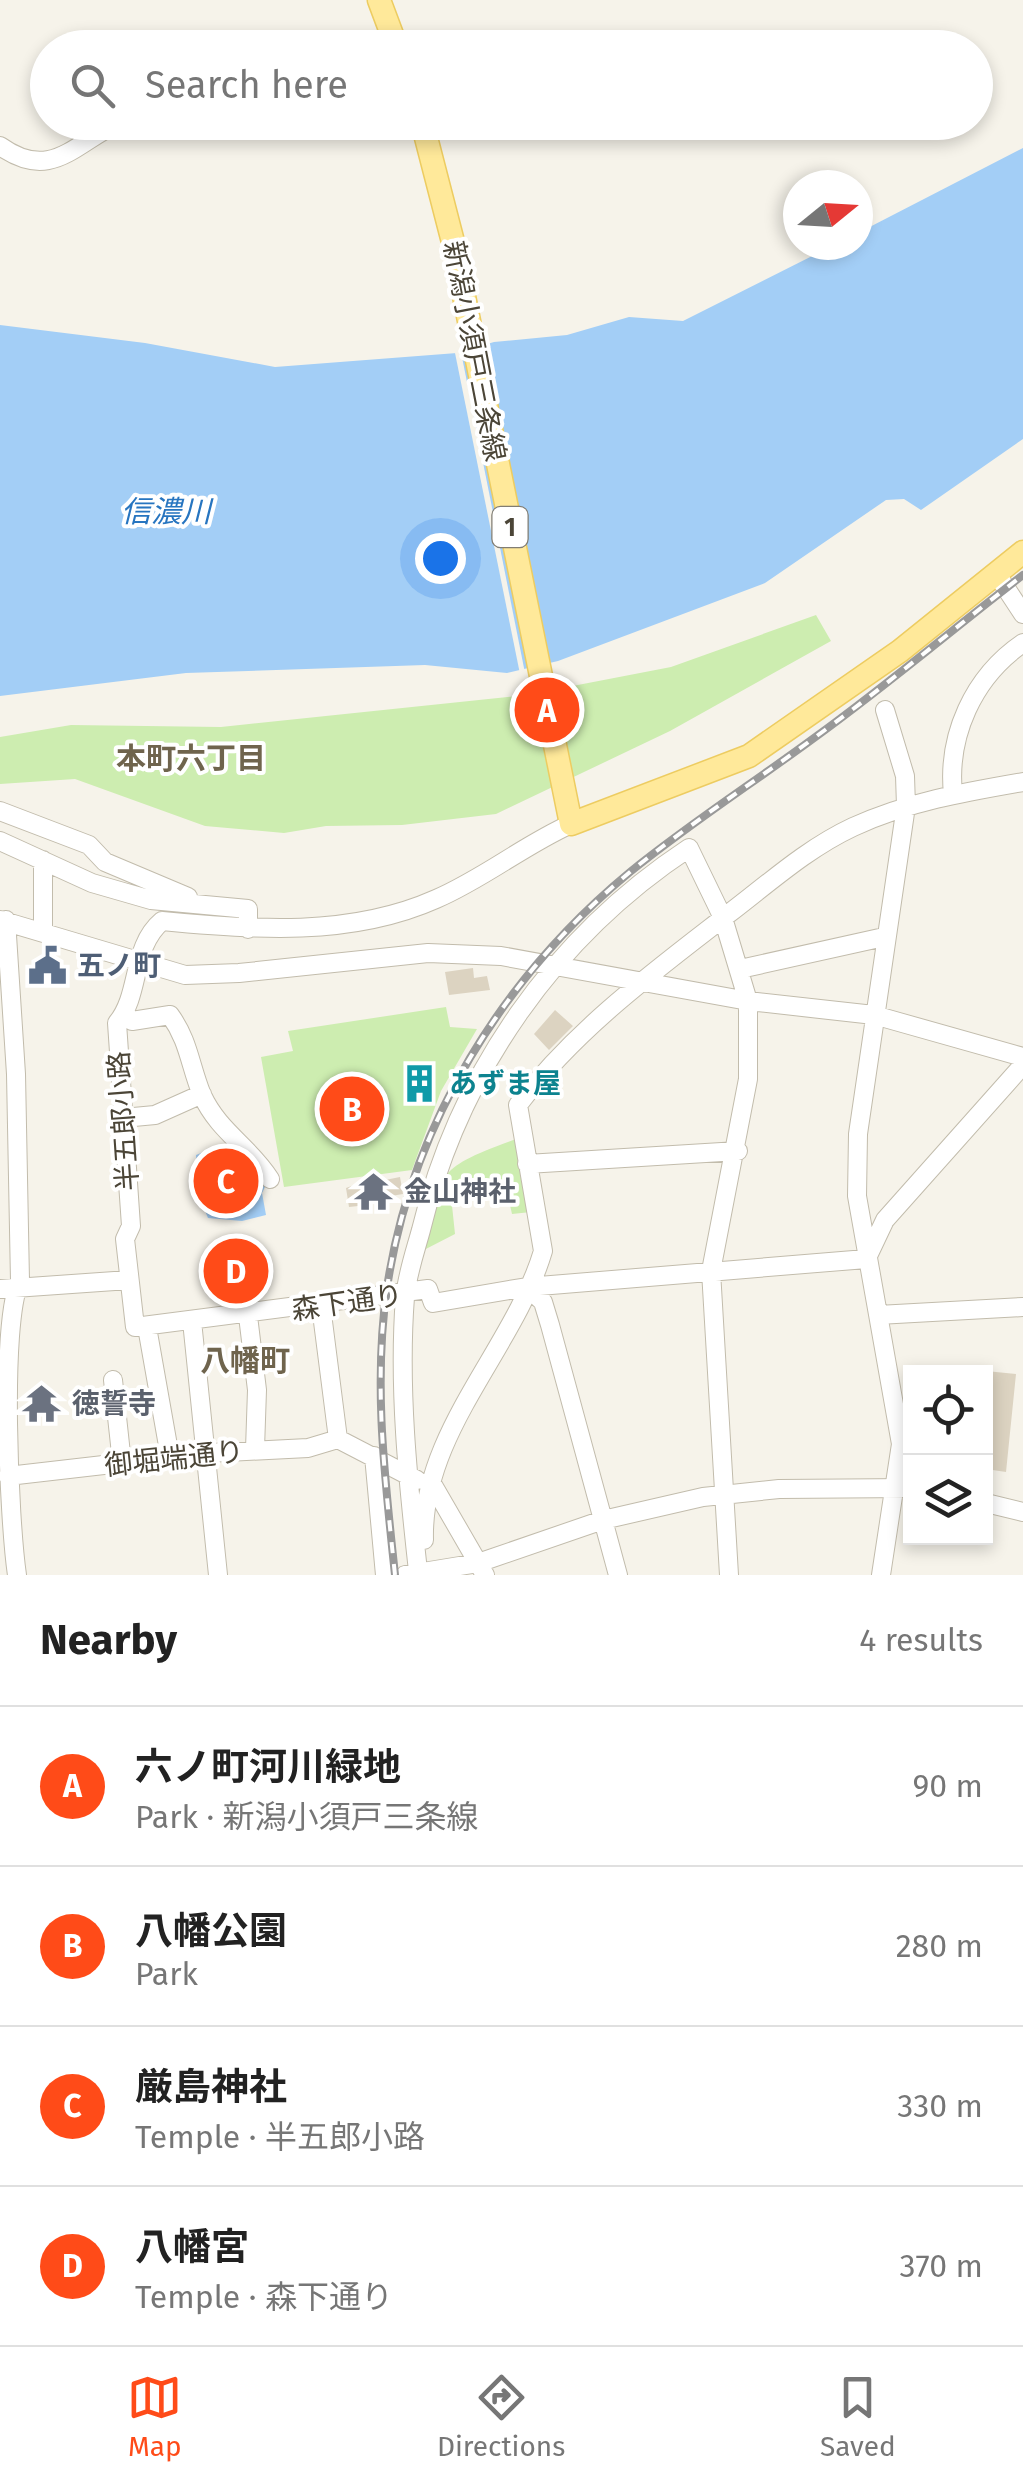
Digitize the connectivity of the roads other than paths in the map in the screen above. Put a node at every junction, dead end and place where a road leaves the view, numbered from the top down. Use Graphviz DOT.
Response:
graph roads {
  1 [pos="379,0"];
  2 [pos="386,30"];
  3 [pos="90,140"];
  4 [pos="427,140"];
  5 [pos="0,146"];
  6 [pos="1023,552"];
  7 [pos="996,573"];
  8 [pos="1023,614"];
  9 [pos="1023,643"];
  10 [pos="885,710"];
  11 [pos="1023,782"];
  12 [pos="953,794"];
  13 [pos="906,806"];
  14 [pos="0,810"];
  15 [pos="569,818"];
  16 [pos="0,841"];
  17 [pos="43,860"];
  18 [pos="215,908"];
  19 [pos="723,918"];
  20 [pos="3,920"];
  21 [pos="248,929"];
  22 [pos="43,930"];
  23 [pos="884,938"];
  24 [pos="137,964"];
  25 [pos="556,966"];
  26 [pos="740,970"];
  27 [pos="639,980"];
  28 [pos="748,1001"];
  29 [pos="124,1014"];
  30 [pos="874,1015"];
  31 [pos="1023,1057"];
  32 [pos="1023,1064"];
  33 [pos="202,1094"];
  34 [pos="123,1118"];
  35 [pos="738,1151"];
  36 [pos="527,1164"];
  37 [pos="270,1179"];
  38 [pos="866,1259"];
  39 [pos="711,1271"];
  40 [pos="128,1280"];
  41 [pos="8,1288"];
  42 [pos="528,1288"];
  43 [pos="405,1293"];
  44 [pos="321,1306"];
  45 [pos="1023,1307"];
  46 [pos="878,1315"];
  47 [pos="248,1316"];
  48 [pos="192,1321"];
  49 [pos="148,1326"];
  50 [pos="114,1380"];
  51 [pos="338,1440"];
  52 [pos="255,1450"];
  53 [pos="208,1454"];
  54 [pos="374,1456"];
  55 [pos="170,1457"];
  56 [pos="122,1463"];
  57 [pos="5,1466"];
  58 [pos="903,1473"];
  59 [pos="409,1480"];
  60 [pos="430,1480"];
  61 [pos="903,1487"];
  62 [pos="903,1491"];
  63 [pos="724,1496"];
  64 [pos="993,1505"];
  65 [pos="1023,1512"];
  66 [pos="602,1520"];
  67 [pos="482,1569"];
  68 [pos="418,1573"];
  69 [pos="16,1575"];
  70 [pos="218,1575"];
  71 [pos="384,1575"];
  72 [pos="618,1575"];
  73 [pos="728,1575"];
  74 [pos="882,1575"];
  1 -- 2 [label="main road"];
  3 -- 5 [label="street"];
  4 -- 15 [label="main road, 新潟小須戸三条線 / 1"];
  6 -- 7 [label="main road"];
  7 -- 8 [label="street"];
  7 -- 15 [label="main road"];
  9 -- 12 [label="street"];
  10 -- 13 [label="street"];
  11 -- 12 [label="street"];
  12 -- 13 [label="street"];
  13 -- 19 [label="street"];
  13 -- 23 [label="street"];
  14 -- 18 [label="street"];
  15 -- 21 [label="street"];
  16 -- 17 [label="street"];
  17 -- 18 [label="street"];
  17 -- 22 [label="street"];
  18 -- 21 [label="street"];
  19 -- 25 [label="street"];
  19 -- 26 [label="street"];
  19 -- 27 [label="street"];
  20 -- 22 [label="street"];
  20 -- 41 [label="street"];
  21 -- 24 [label="street, 半五郎小路"];
  22 -- 24 [label="street"];
  23 -- 26 [label="street"];
  23 -- 30 [label="street"];
  24 -- 25 [label="street"];
  24 -- 29 [label="street, 半五郎小路"];
  25 -- 27 [label="street"];
  25 -- 43 [label="street"];
  26 -- 28 [label="street"];
  27 -- 28 [label="street"];
  27 -- 36 [label="street"];
  28 -- 30 [label="street"];
  28 -- 35 [label="street"];
  29 -- 33 [label="street"];
  29 -- 34 [label="street, 半五郎小路"];
  30 -- 31 [label="street"];
  30 -- 38 [label="street"];
  32 -- 38 [label="street"];
  33 -- 34 [label="street"];
  33 -- 37 [label="street"];
  34 -- 40 [label="street, 半五郎小路"];
  35 -- 36 [label="street"];
  35 -- 39 [label="street"];
  36 -- 42 [label="street"];
  38 -- 39 [label="street"];
  38 -- 46 [label="street"];
  39 -- 42 [label="street"];
  39 -- 63 [label="street"];
  40 -- 41 [label="street"];
  40 -- 49 [label="street"];
  41 -- 57 [label="street"];
  42 -- 43 [label="street, 森下通り"];
  42 -- 60 [label="street"];
  42 -- 66 [label="street"];
  43 -- 44 [label="street, 森下通り"];
  43 -- 59 [label="street"];
  44 -- 47 [label="street, 森下通り"];
  44 -- 51 [label="street"];
  45 -- 46 [label="street"];
  46 -- 58 [label="street"];
  47 -- 48 [label="street, 森下通り"];
  47 -- 52 [label="street"];
  48 -- 49 [label="street, 森下通り"];
  48 -- 53 [label="street"];
  49 -- 55 [label="street"];
  50 -- 56 [label="street"];
  51 -- 52 [label="street, 御堀端通り"];
  51 -- 54 [label="street"];
  52 -- 53 [label="street, 御堀端通り"];
  53 -- 55 [label="street, 御堀端通り"];
  53 -- 70 [label="street"];
  54 -- 59 [label="street"];
  54 -- 71 [label="street"];
  55 -- 56 [label="street, 御堀端通り"];
  56 -- 57 [label="street, 御堀端通り"];
  57 -- 69 [label="street"];
  59 -- 60 [label="street"];
  59 -- 68 [label="street"];
  60 -- 67 [label="street"];
  60 -- 68 [label="street"];
  61 -- 63 [label="street"];
  62 -- 74 [label="street"];
  63 -- 66 [label="street"];
  63 -- 73 [label="street"];
  64 -- 65 [label="street"];
  66 -- 67 [label="street"];
  66 -- 72 [label="street"];
  67 -- 68 [label="street"];
}
